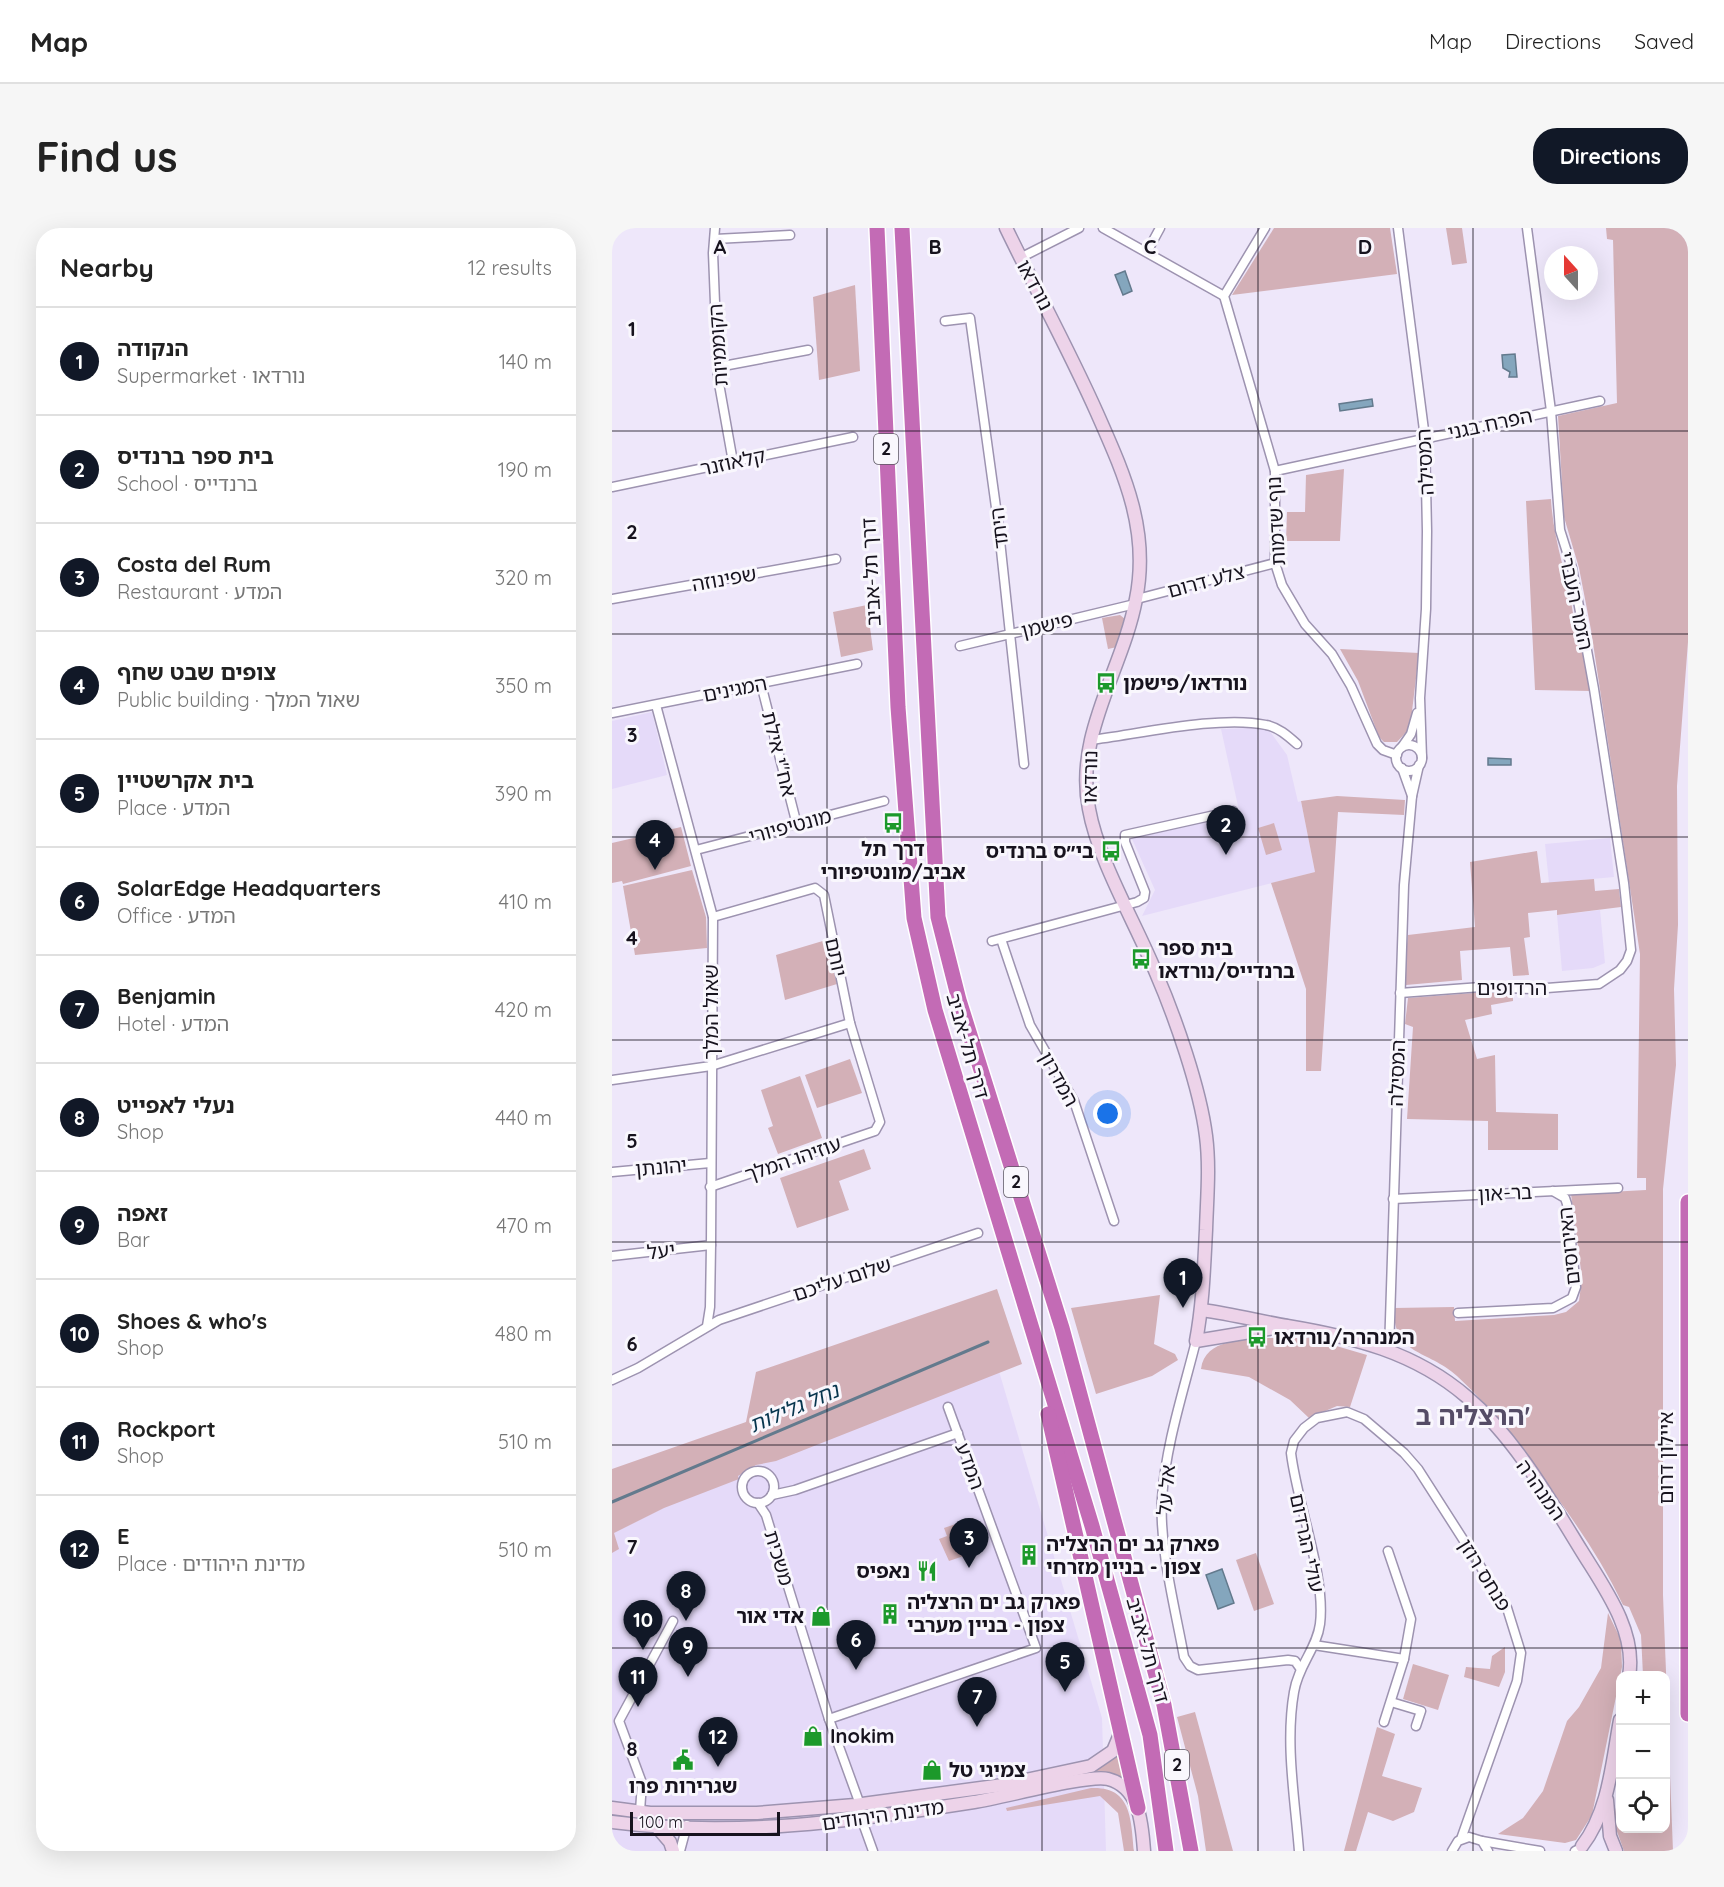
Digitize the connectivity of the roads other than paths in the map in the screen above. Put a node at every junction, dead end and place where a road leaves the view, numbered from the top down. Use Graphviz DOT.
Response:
graph roads {
  1 [pos="715,228"];
  2 [pos="877,228"];
  3 [pos="902,228"];
  4 [pos="1006,228"];
  5 [pos="1079,228"];
  6 [pos="1103,228"];
  7 [pos="1160,228"];
  8 [pos="1265,228"];
  9 [pos="1398,228"];
  10 [pos="1527,228"];
  11 [pos="790,235"];
  12 [pos="715,239"];
  13 [pos="1147,252"];
  14 [pos="1020,258"];
  15 [pos="1224,296"];
  16 [pos="945,321"];
  17 [pos="808,350"];
  18 [pos="718,367"];
  19 [pos="1600,401"];
  20 [pos="1551,411"];
  21 [pos="853,437"];
  22 [pos="1425,438"];
  23 [pos="733,462"];
  24 [pos="1275,471"];
  25 [pos="612,487"];
  26 [pos="836,560"];
  27 [pos="1275,563"];
  28 [pos="612,599"];
  29 [pos="1136,602"];
  30 [pos="1010,634"];
  31 [pos="960,646"];
  32 [pos="857,664"];
  33 [pos="761,684"];
  34 [pos="1420,698"];
  35 [pos="656,705"];
  36 [pos="612,713"];
  37 [pos="1091,740"];
  38 [pos="1297,744"];
  39 [pos="1400,751"];
  40 [pos="1421,762"];
  41 [pos="1024,764"];
  42 [pos="1402,768"];
  43 [pos="1412,796"];
  44 [pos="884,801"];
  45 [pos="1233,811"];
  46 [pos="797,825"];
  47 [pos="696,850"];
  48 [pos="1127,906"];
  49 [pos="713,917"];
  50 [pos="1620,970"];
  51 [pos="1400,993"];
  52 [pos="850,1023"];
  53 [pos="711,1066"];
  54 [pos="612,1080"];
  55 [pos="875,1131"];
  56 [pos="710,1163"];
  57 [pos="612,1172"];
  58 [pos="710,1187"];
  59 [pos="1618,1188"];
  60 [pos="1554,1191"];
  61 [pos="1393,1199"];
  62 [pos="1688,1202"];
  63 [pos="1114,1221"];
  64 [pos="978,1233"];
  65 [pos="711,1245"];
  66 [pos="612,1256"];
  67 [pos="1017,1280"];
  68 [pos="1202,1310"];
  69 [pos="1458,1313"];
  70 [pos="707,1326"];
  71 [pos="1286,1326"];
  72 [pos="1196,1341"];
  73 [pos="1389,1351"];
  74 [pos="612,1380"];
  75 [pos="948,1407"];
  76 [pos="1317,1418"];
  77 [pos="958,1433"];
  78 [pos="772,1495"];
  79 [pos="758,1503"];
  80 [pos="1388,1551"];
  81 [pos="673,1621"];
  82 [pos="1314,1645"];
  83 [pos="1404,1659"];
  84 [pos="1300,1668"];
  85 [pos="1629,1671"];
  86 [pos="1391,1702"];
  87 [pos="1688,1714"];
  88 [pos="829,1719"];
  89 [pos="1384,1722"];
  90 [pos="1619,1725"];
  91 [pos="1416,1726"];
  92 [pos="1122,1731"];
  93 [pos="1607,1793"];
  94 [pos="857,1805"];
  95 [pos="1472,1806"];
  96 [pos="612,1808"];
  97 [pos="1138,1808"];
  98 [pos="640,1811"];
  99 [pos="688,1813"];
  100 [pos="862,1819"];
  101 [pos="612,1822"];
  102 [pos="657,1827"];
  103 [pos="687,1829"];
  104 [pos="1479,1840"];
  105 [pos="1454,1847"];
  106 [pos="1578,1850"];
  107 [pos="674,1851"];
  108 [pos="680,1851"];
  109 [pos="873,1851"];
  110 [pos="1144,1851"];
  111 [pos="1166,1851"];
  112 [pos="1191,1851"];
  113 [pos="1299,1851"];
  114 [pos="1488,1851"];
  115 [pos="1540,1851"];
  116 [pos="1615,1851"];
  1 -- 12 [label="street, הקוממיות"];
  2 -- 67 [label="highway, דרך תל-אביב / 2"];
  3 -- 112 [label="highway, דרך תל-אביב / 2"];
  4 -- 14 [label="street, נורדאו"];
  5 -- 14 [label="street"];
  6 -- 13 [label="street"];
  7 -- 13 [label="street"];
  8 -- 15 [label="street"];
  9 -- 22 [label="street, המסילה"];
  10 -- 20 [label="street, הזמר העברי"];
  11 -- 12 [label="street"];
  12 -- 18 [label="street, הקוממיות"];
  13 -- 15 [label="street"];
  14 -- 29 [label="street, נורדאו"];
  15 -- 24 [label="street, נוף שדמות"];
  16 -- 30 [label="street, היתד"];
  17 -- 18 [label="street"];
  18 -- 23 [label="street, הקוממיות"];
  19 -- 20 [label="street, הפרח בגני"];
  20 -- 22 [label="street, הפרח בגני"];
  20 -- 50 [label="street, הזמר העברי"];
  21 -- 23 [label="street, קלאוזנר"];
  22 -- 24 [label="street, הפרח בגני"];
  22 -- 34 [label="street, המסילה"];
  23 -- 25 [label="street, קלאוזנר"];
  24 -- 27 [label="street, נוף שדמות"];
  26 -- 28 [label="street, שפינוזה"];
  27 -- 29 [label="street, צלע דרום"];
  27 -- 39 [label="street, נוף שדמות"];
  29 -- 30 [label="street, פישמן"];
  29 -- 37 [label="street, נורדאו"];
  30 -- 31 [label="street, פישמן"];
  30 -- 41 [label="street, היתד"];
  32 -- 33 [label="street, המגינים"];
  33 -- 35 [label="street, המגינים"];
  33 -- 46 [label="street, אח''י אילת"];
  34 -- 39 [label="street, המסילה"];
  34 -- 40 [label="street, המסילה"];
  35 -- 36 [label="street, המגינים"];
  35 -- 47 [label="street, שאול המלך"];
  37 -- 38 [label="street"];
  37 -- 48 [label="street, נורדאו"];
  39 -- 40 [label="street"];
  39 -- 42 [label="street"];
  40 -- 42 [label="street"];
  40 -- 43 [label="street, המסילה"];
  42 -- 43 [label="street, המסילה"];
  43 -- 51 [label="street, המסילה"];
  44 -- 46 [label="street, מונטיפיורי"];
  45 -- 48 [label="street"];
  46 -- 47 [label="street, מונטיפיורי"];
  47 -- 49 [label="street, שאול המלך"];
  48 -- 63 [label="street, המדרון"];
  48 -- 68 [label="street, נורדאו"];
  49 -- 52 [label="street, יותם"];
  49 -- 53 [label="street, שאול המלך"];
  50 -- 51 [label="street, הרדופים"];
  51 -- 61 [label="street, המסילה"];
  52 -- 53 [label="street"];
  52 -- 55 [label="street, יותם"];
  53 -- 54 [label="street"];
  53 -- 56 [label="street, שאול המלך"];
  55 -- 58 [label="street, עוזיהו המלך"];
  56 -- 57 [label="street, יהונתן"];
  56 -- 58 [label="street, שאול המלך"];
  58 -- 65 [label="street, שאול המלך"];
  59 -- 60 [label="street, בר-און"];
  60 -- 61 [label="street, בר-און"];
  60 -- 69 [label="street, האירוסים"];
  61 -- 73 [label="street, המסילה"];
  62 -- 87 [label="highway, איילון דרום"];
  64 -- 70 [label="street, שלום עליכם"];
  65 -- 66 [label="street, יעל"];
  65 -- 70 [label="street, שאול המלך"];
  67 -- 92 [label="highway"];
  67 -- 111 [label="highway, דרך תל-אביב / 2"];
  68 -- 71 [label="street, המנהרה"];
  68 -- 72 [label="street, נורדאו"];
  70 -- 74 [label="street, שלום עליכם"];
  71 -- 72 [label="street, המנהרה"];
  71 -- 73 [label="street, המנהרה"];
  72 -- 84 [label="street, אל על"];
  73 -- 85 [label="street, המנהרה"];
  75 -- 77 [label="street"];
  76 -- 82 [label="street, עולי הגרדום"];
  76 -- 95 [label="street, פנחס רוזן"];
  77 -- 78 [label="street, המדע"];
  77 -- 88 [label="street, המדע"];
  78 -- 79 [label="street"];
  78 -- 79 [label="street"];
  79 -- 88 [label="street, משכית"];
  80 -- 83 [label="street"];
  81 -- 98 [label="street"];
  82 -- 83 [label="street"];
  82 -- 84 [label="street, עולי הגרדום"];
  83 -- 86 [label="street"];
  84 -- 113 [label="street, עולי הגרדום"];
  86 -- 89 [label="street"];
  86 -- 91 [label="street"];
  88 -- 94 [label="street, משכית"];
  90 -- 93 [label="street"];
  92 -- 94 [label="street, מדינת היהודים"];
  92 -- 97 [label="highway"];
  93 -- 106 [label="street"];
  93 -- 116 [label="street"];
  94 -- 99 [label="street, מדינת היהודים"];
  94 -- 100 [label="street, משכית"];
  95 -- 104 [label="street, פנחס רוזן"];
  95 -- 105 [label="street, פנחס רוזן"];
  96 -- 98 [label="street, מדינת היהודים"];
  97 -- 100 [label="street, מדינת היהודים"];
  97 -- 110 [label="street"];
  98 -- 99 [label="street, מדינת היהודים"];
  99 -- 103 [label="street"];
  100 -- 103 [label="street, מדינת היהודים"];
  100 -- 109 [label="street, משכית"];
  101 -- 102 [label="street, מדינת היהודים"];
  102 -- 103 [label="street, מדינת היהודים"];
  102 -- 107 [label="street"];
  103 -- 108 [label="street"];
  104 -- 105 [label="street"];
  104 -- 114 [label="street"];
  104 -- 115 [label="street"];
  106 -- 116 [label="street"];
}
